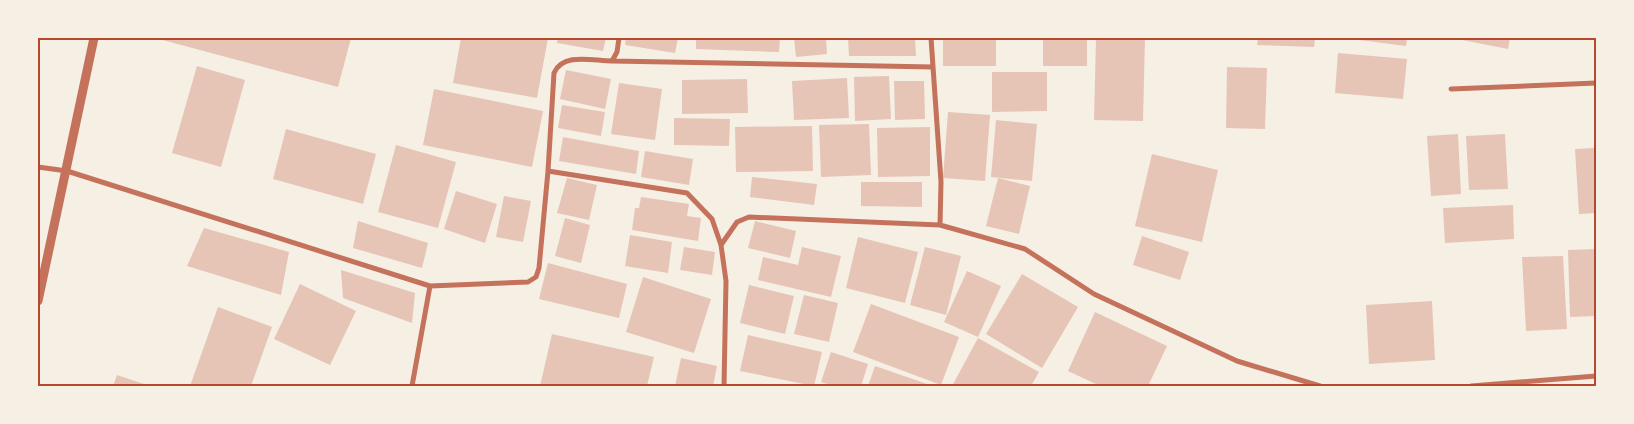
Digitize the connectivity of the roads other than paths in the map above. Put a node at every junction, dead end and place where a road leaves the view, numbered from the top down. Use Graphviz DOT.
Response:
graph roads {
  1 [pos="94,38"];
  2 [pos="619,38"];
  3 [pos="931,38"];
  4 [pos="612,61"];
  5 [pos="933,67"];
  6 [pos="1596,83"];
  7 [pos="1451,89"];
  8 [pos="38,167"];
  9 [pos="67,171"];
  10 [pos="548,171"];
  11 [pos="940,225"];
  12 [pos="721,244"];
  13 [pos="430,286"];
  14 [pos="38,301"];
  15 [pos="1596,376"];
  16 [pos="1549,384"];
  17 [pos="412,386"];
  18 [pos="724,386"];
  19 [pos="1320,386"];
  20 [pos="1471,386"];
  1 -- 9 [label="street"];
  2 -- 4 [label="street"];
  3 -- 5 [label="street"];
  4 -- 5 [label="street"];
  4 -- 10 [label="street"];
  5 -- 11 [label="street"];
  6 -- 7 [label="street"];
  8 -- 9 [label="street"];
  9 -- 13 [label="street"];
  9 -- 14 [label="street"];
  10 -- 12 [label="street"];
  10 -- 13 [label="street"];
  11 -- 12 [label="street"];
  11 -- 19 [label="street"];
  12 -- 18 [label="street"];
  13 -- 17 [label="street"];
  15 -- 16 [label="street"];
  16 -- 20 [label="street"];
}
